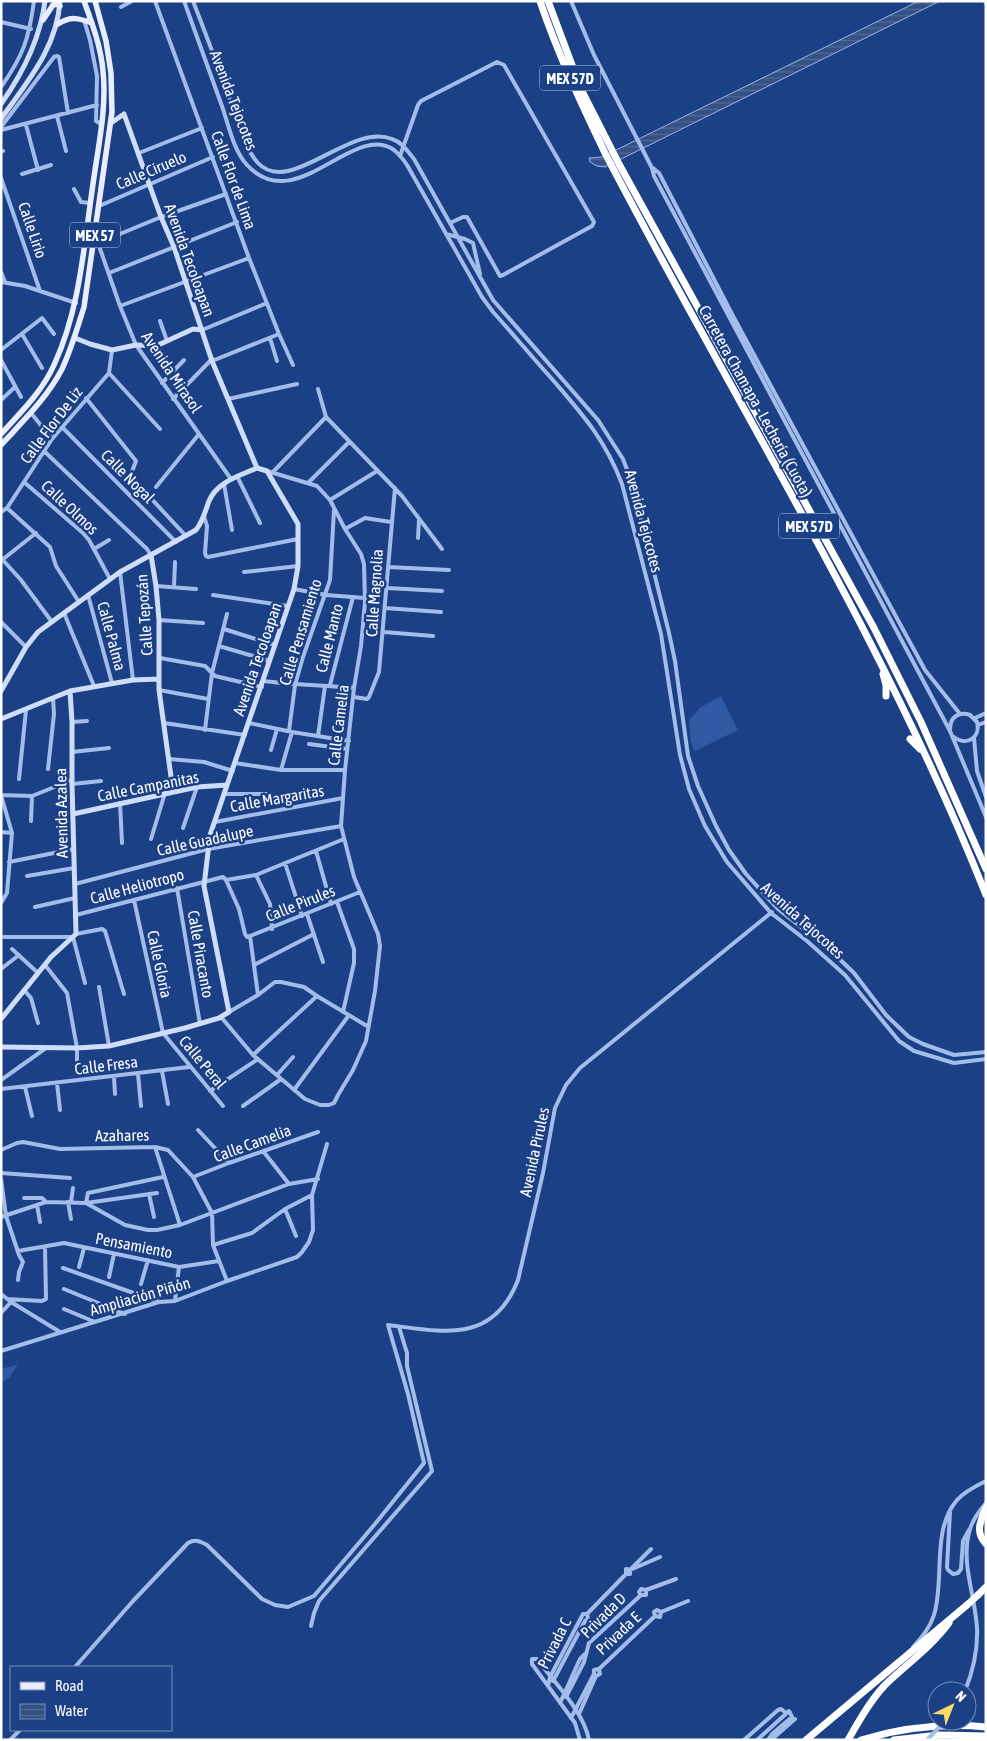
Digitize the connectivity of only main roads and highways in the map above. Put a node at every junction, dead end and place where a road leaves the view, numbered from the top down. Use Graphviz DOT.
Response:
graph roads {
  1 [pos="84,1"];
  2 [pos="95,1"];
  3 [pos="540,1"];
  4 [pos="548,1"];
  5 [pos="60,4"];
  6 [pos="43,20"];
  7 [pos="92,23"];
  8 [pos="58,24"];
  9 [pos="608,151"];
  10 [pos="616,166"];
  11 [pos="1,434"];
  12 [pos="1,445"];
  13 [pos="866,632"];
  14 [pos="886,696"];
  15 [pos="910,739"];
  16 [pos="929,764"];
  17 [pos="986,869"];
  18 [pos="986,895"];
  19 [pos="986,1508"];
  20 [pos="986,1544"];
  21 [pos="986,1588"];
  22 [pos="957,1613"];
  23 [pos="917,1658"];
  24 [pos="858,1695"];
  25 [pos="986,1727"];
  26 [pos="986,1736"];
  27 [pos="806,1740"];
  28 [pos="848,1740"];
  29 [pos="861,1740"];
  30 [pos="894,1740"];
  1 -- 7 [label="main road, MEX 57"];
  2 -- 12 [label="main road, MEX 57"];
  3 -- 9 [label="highway, Carretera Chamapa - Lechería (Cuota) / MEX 57D"];
  4 -- 9 [label="highway, Carretera Chamapa - Lechería (Cuota) / MEX 57D"];
  5 -- 6 [label="main road"];
  7 -- 8 [label="main road"];
  7 -- 11 [label="main road, MEX 57"];
  9 -- 10 [label="highway, Carretera Chamapa - Lechería (Cuota) / MEX 57D"];
  10 -- 13 [label="highway, Carretera Chamapa - Lechería (Cuota) / MEX 57D"];
  10 -- 17 [label="highway, Carretera Chamapa - Lechería (Cuota) / MEX 57D"];
  13 -- 14 [label="highway"];
  13 -- 16 [label="highway, Carretera Chamapa - Lechería (Cuota) / MEX 57D"];
  15 -- 16 [label="highway"];
  16 -- 18 [label="highway, Carretera Chamapa - Lechería (Cuota) / MEX 57D"];
  19 -- 20 [label="highway"];
  21 -- 22 [label="highway, bridge"];
  22 -- 23 [label="highway"];
  22 -- 24 [label="highway"];
  23 -- 24 [label="highway"];
  23 -- 28 [label="highway"];
  24 -- 27 [label="highway"];
  25 -- 29 [label="highway"];
  26 -- 30 [label="highway"];
}
